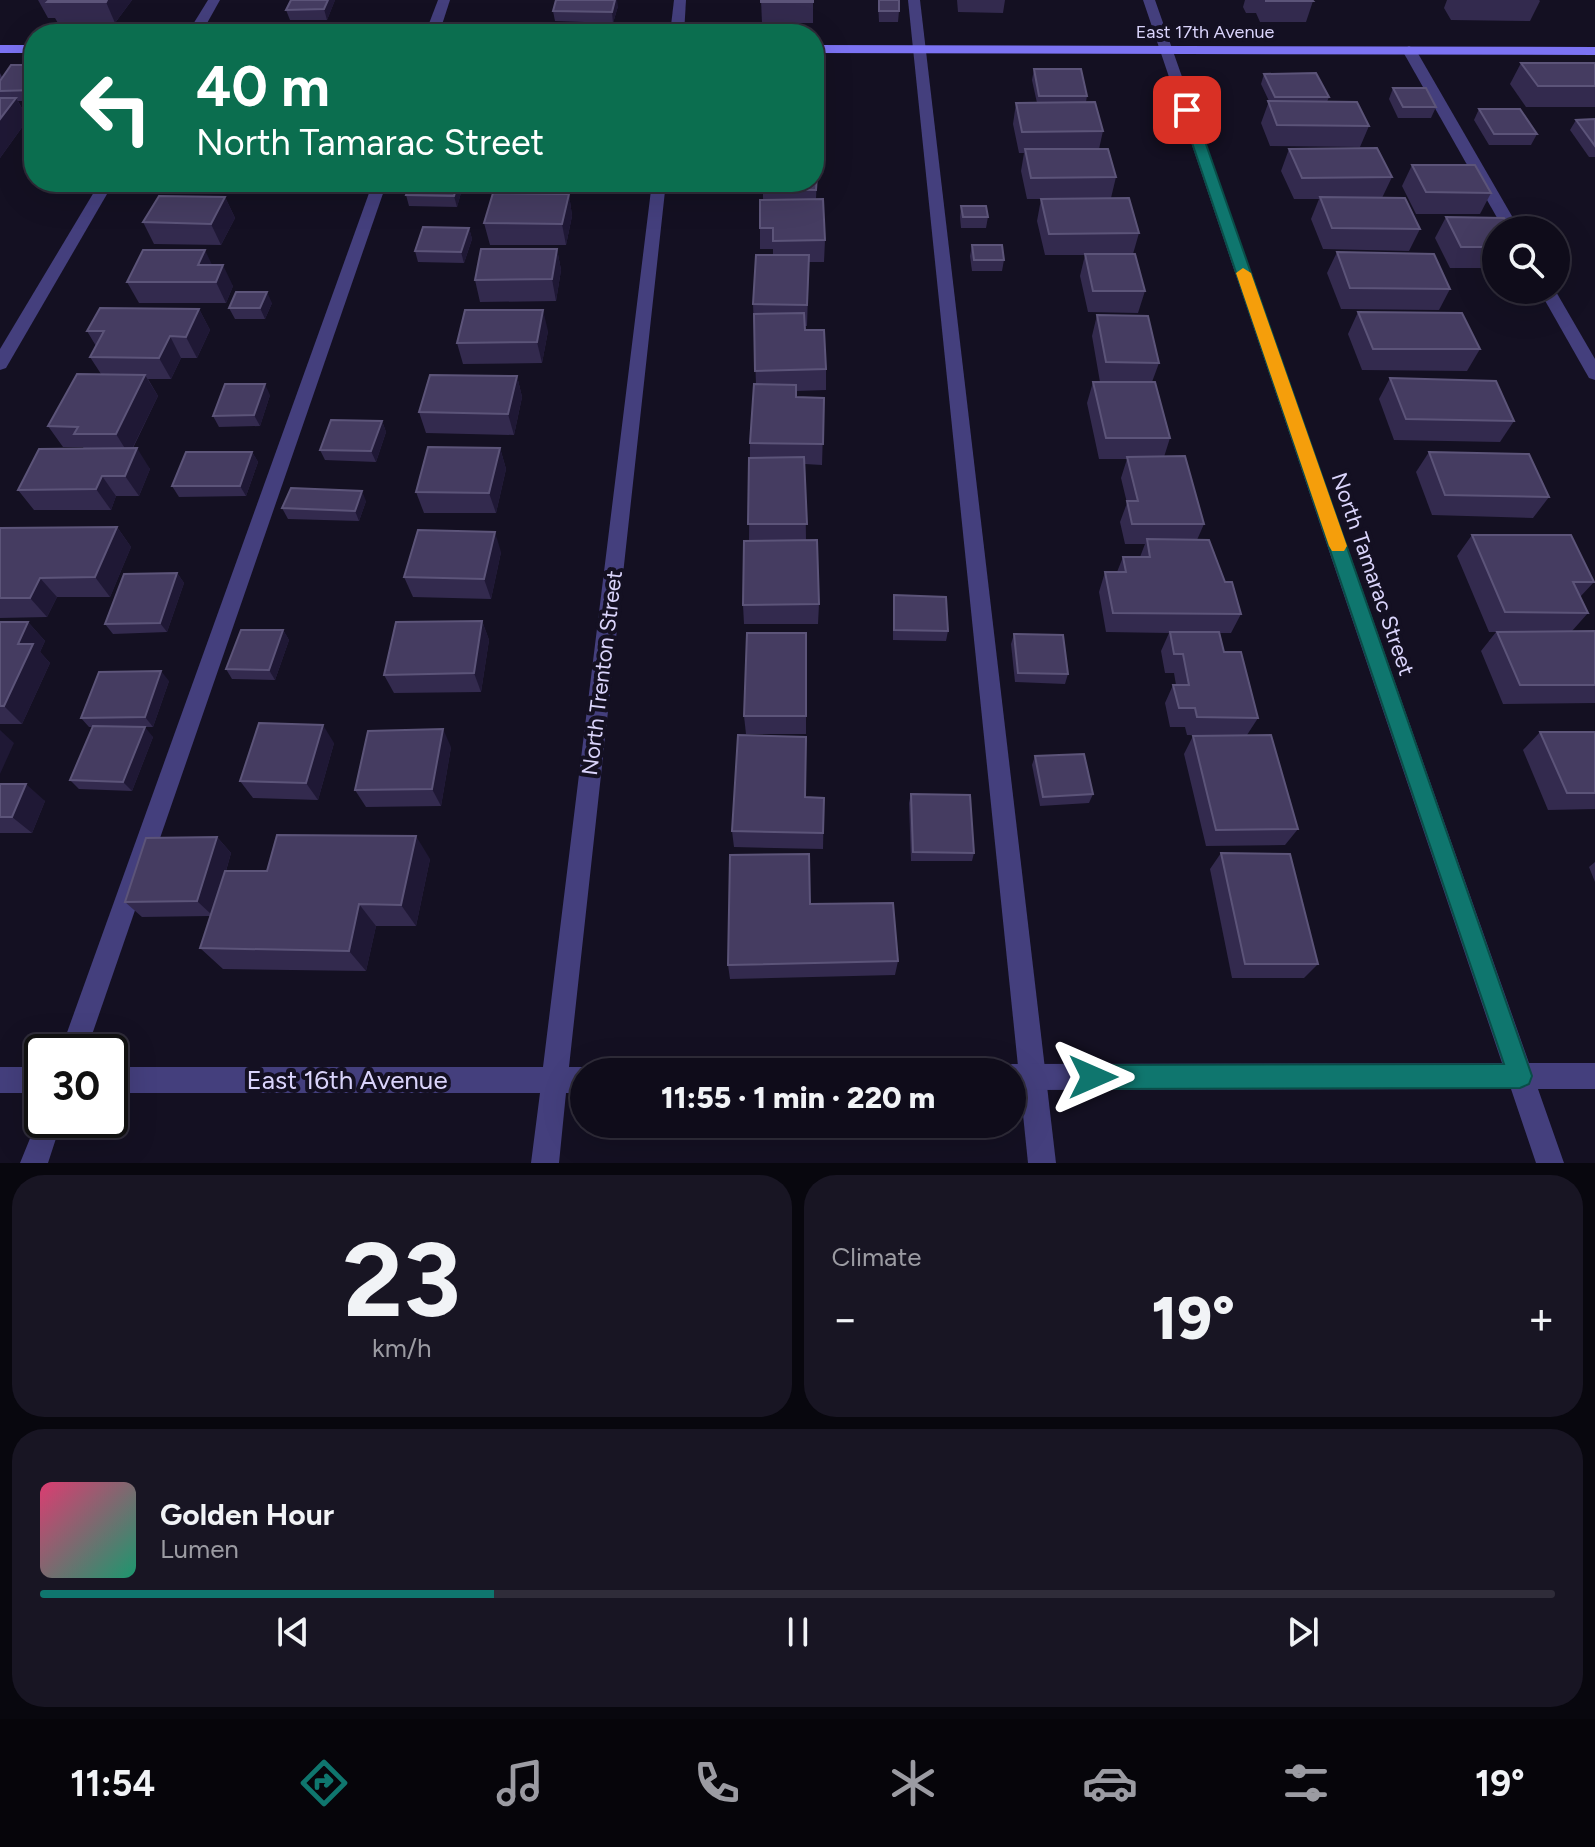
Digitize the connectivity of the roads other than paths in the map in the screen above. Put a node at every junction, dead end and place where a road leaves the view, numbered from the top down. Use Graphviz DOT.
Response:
graph roads {
  1 [pos="214,0"];
  2 [pos="444,0"];
  3 [pos="680,0"];
  4 [pos="914,0"];
  5 [pos="1149,0"];
  6 [pos="200,24"];
  7 [pos="436,24"];
  8 [pos="678,24"];
  9 [pos="0,49"];
  10 [pos="24,49"];
  11 [pos="824,49"];
  12 [pos="920,50"];
  13 [pos="1166,50"];
  14 [pos="1409,50"];
  15 [pos="1595,51"];
  16 [pos="101,192"];
  17 [pos="376,192"];
  18 [pos="658,192"];
  19 [pos="1504,216"];
  20 [pos="1555,304"];
  21 [pos="0,364"];
  22 [pos="1595,374"];
  23 [pos="79,1034"];
  24 [pos="1020,1058"];
  25 [pos="1520,1076"];
  26 [pos="1595,1076"];
  27 [pos="1026,1077"];
  28 [pos="0,1080"];
  29 [pos="24,1080"];
  30 [pos="128,1080"];
  31 [pos="555,1080"];
  32 [pos="570,1080"];
  33 [pos="1026,1094"];
  34 [pos="43,1138"];
  35 [pos="34,1163"];
  36 [pos="545,1163"];
  37 [pos="1042,1163"];
  38 [pos="1550,1163"];
  1 -- 6 [label="street"];
  2 -- 7 [label="street"];
  3 -- 8 [label="street"];
  4 -- 12 [label="street"];
  5 -- 13 [label="street, North Tamarac Street"];
  9 -- 10 [label="street"];
  11 -- 12 [label="street, East 17th Avenue"];
  12 -- 13 [label="street, East 17th Avenue"];
  12 -- 24 [label="street"];
  13 -- 14 [label="street, East 17th Avenue"];
  13 -- 25 [label="street, North Tamarac Street"];
  14 -- 15 [label="street, East 17th Avenue"];
  14 -- 19 [label="street"];
  16 -- 21 [label="street"];
  17 -- 23 [label="street"];
  18 -- 31 [label="street, North Trenton Street"];
  20 -- 22 [label="street"];
  25 -- 26 [label="street"];
  25 -- 27 [label="street"];
  25 -- 38 [label="street, North Tamarac Street"];
  28 -- 29 [label="street"];
  30 -- 31 [label="street, East 16th Avenue"];
  31 -- 32 [label="street, East 16th Avenue"];
  31 -- 36 [label="street, North Trenton Street"];
  33 -- 37 [label="street"];
  34 -- 35 [label="street"];
}
